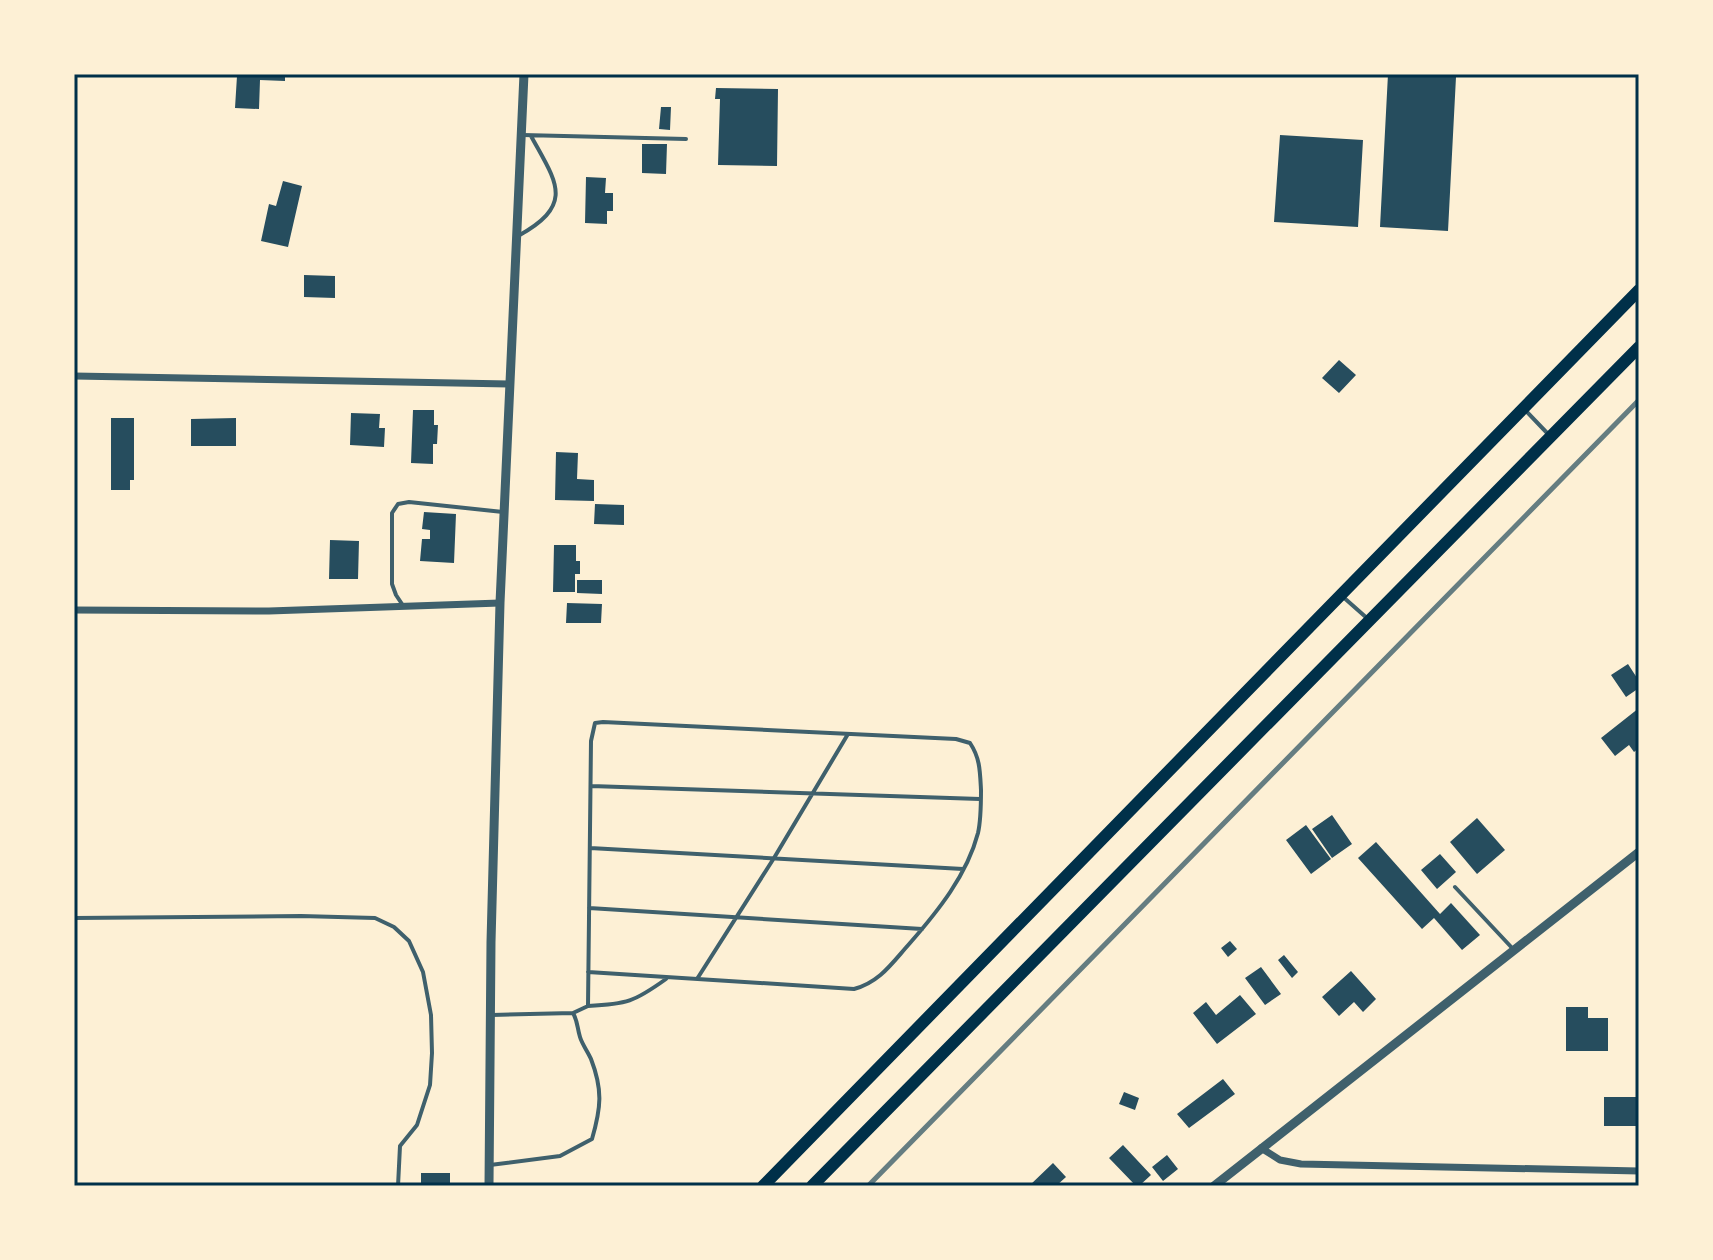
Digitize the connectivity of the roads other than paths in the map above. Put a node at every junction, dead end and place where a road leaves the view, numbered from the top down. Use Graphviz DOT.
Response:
graph roads {
  1 [pos="524,74"];
  2 [pos="525,135"];
  3 [pos="686,139"];
  4 [pos="516,237"];
  5 [pos="1639,290"];
  6 [pos="1639,347"];
  7 [pos="74,376"];
  8 [pos="509,384"];
  9 [pos="1523,408"];
  10 [pos="1551,436"];
  11 [pos="504,513"];
  12 [pos="1341,594"];
  13 [pos="500,603"];
  14 [pos="403,606"];
  15 [pos="74,610"];
  16 [pos="1369,620"];
  17 [pos="848,734"];
  18 [pos="591,786"];
  19 [pos="813,793"];
  20 [pos="981,799"];
  21 [pos="590,848"];
  22 [pos="1639,852"];
  23 [pos="774,858"];
  24 [pos="964,869"];
  25 [pos="1455,887"];
  26 [pos="589,908"];
  27 [pos="736,917"];
  28 [pos="74,918"];
  29 [pos="922,929"];
  30 [pos="1514,950"];
  31 [pos="588,972"];
  32 [pos="668,977"];
  33 [pos="697,979"];
  34 [pos="588,1006"];
  35 [pos="573,1013"];
  36 [pos="490,1015"];
  37 [pos="1261,1148"];
  38 [pos="490,1165"];
  39 [pos="1639,1171"];
  40 [pos="398,1186"];
  41 [pos="489,1186"];
  42 [pos="763,1186"];
  43 [pos="812,1186"];
  44 [pos="1214,1186"];
  1 -- 2 [label="street"];
  2 -- 3 [label="lane"];
  2 -- 4 [label="street"];
  2 -- 4 [label="lane"];
  4 -- 8 [label="street"];
  5 -- 9 [label="main road"];
  6 -- 10 [label="main road"];
  7 -- 8 [label="street"];
  8 -- 11 [label="street"];
  9 -- 10 [label="lane"];
  9 -- 12 [label="main road"];
  10 -- 16 [label="main road"];
  11 -- 13 [label="street"];
  11 -- 14 [label="lane"];
  12 -- 16 [label="lane"];
  12 -- 42 [label="main road"];
  13 -- 14 [label="street"];
  13 -- 36 [label="street"];
  14 -- 15 [label="street"];
  16 -- 43 [label="main road"];
  17 -- 18 [label="lane"];
  17 -- 19 [label="lane"];
  17 -- 20 [label="lane"];
  18 -- 19 [label="lane"];
  18 -- 21 [label="lane"];
  19 -- 20 [label="lane"];
  19 -- 23 [label="lane"];
  20 -- 24 [label="lane"];
  21 -- 23 [label="lane"];
  21 -- 26 [label="lane"];
  22 -- 30 [label="street"];
  23 -- 24 [label="lane"];
  23 -- 27 [label="lane"];
  24 -- 29 [label="lane"];
  25 -- 30 [label="lane"];
  26 -- 27 [label="lane"];
  26 -- 31 [label="lane"];
  27 -- 29 [label="lane"];
  27 -- 33 [label="lane"];
  28 -- 40 [label="lane"];
  29 -- 33 [label="lane"];
  30 -- 37 [label="street"];
  31 -- 32 [label="lane"];
  31 -- 34 [label="lane"];
  32 -- 33 [label="lane"];
  32 -- 34 [label="lane"];
  34 -- 35 [label="lane"];
  35 -- 36 [label="lane"];
  35 -- 38 [label="lane"];
  36 -- 38 [label="street"];
  37 -- 39 [label="street"];
  37 -- 44 [label="street"];
  38 -- 41 [label="street"];
}
